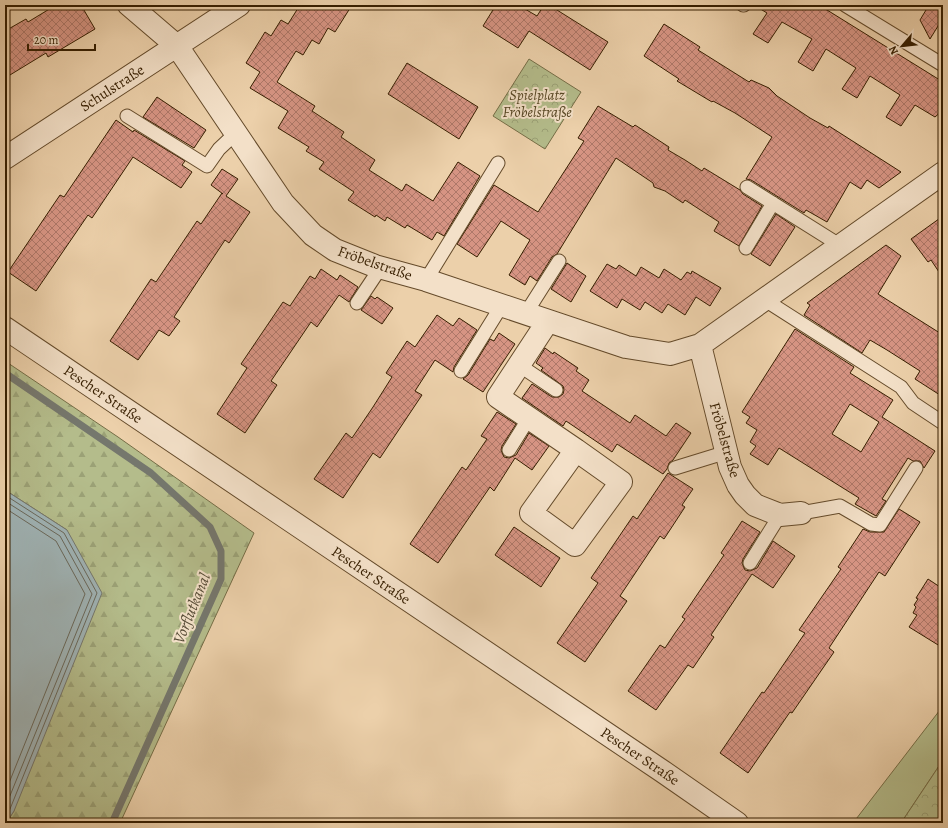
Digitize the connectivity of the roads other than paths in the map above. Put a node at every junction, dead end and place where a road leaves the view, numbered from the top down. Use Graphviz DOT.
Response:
graph roads {
  1 [pos="129,5"];
  2 [pos="239,5"];
  3 [pos="845,5"];
  4 [pos="177,46"];
  5 [pos="943,65"];
  6 [pos="127,116"];
  7 [pos="236,133"];
  8 [pos="5,158"];
  9 [pos="498,164"];
  10 [pos="943,173"];
  11 [pos="747,187"];
  12 [pos="773,203"];
  13 [pos="841,246"];
  14 [pos="746,248"];
  15 [pos="559,261"];
  16 [pos="381,267"];
  17 [pos="426,280"];
  18 [pos="765,300"];
  19 [pos="357,303"];
  20 [pos="502,306"];
  21 [pos="526,314"];
  22 [pos="548,321"];
  23 [pos="5,328"];
  24 [pos="700,345"];
  25 [pos="519,365"];
  26 [pos="461,371"];
  27 [pos="556,390"];
  28 [pos="529,418"];
  29 [pos="943,423"];
  30 [pos="509,450"];
  31 [pos="576,450"];
  32 [pos="727,452"];
  33 [pos="675,468"];
  34 [pos="916,468"];
  35 [pos="791,514"];
  36 [pos="750,563"];
  37 [pos="737,823"];
  1 -- 4 [label="street, Fröbelstraße"];
  2 -- 4 [label="street, Schulstraße"];
  3 -- 5 [label="lane"];
  4 -- 7 [label="street, Fröbelstraße"];
  4 -- 8 [label="street, Schulstraße"];
  6 -- 7 [label="lane"];
  7 -- 16 [label="street, Fröbelstraße"];
  9 -- 17 [label="lane"];
  10 -- 13 [label="street, Fröbelstraße"];
  11 -- 12 [label="lane"];
  12 -- 13 [label="lane"];
  12 -- 14 [label="lane"];
  13 -- 18 [label="street, Fröbelstraße"];
  15 -- 21 [label="lane"];
  16 -- 17 [label="street, Fröbelstraße"];
  16 -- 19 [label="lane"];
  17 -- 20 [label="street, Fröbelstraße"];
  18 -- 24 [label="street, Fröbelstraße"];
  18 -- 29 [label="lane"];
  20 -- 21 [label="street, Fröbelstraße"];
  20 -- 26 [label="lane"];
  21 -- 22 [label="street, Fröbelstraße"];
  22 -- 24 [label="street, Fröbelstraße"];
  22 -- 25 [label="street"];
  23 -- 37 [label="street, Pescher Straße"];
  24 -- 32 [label="street, Fröbelstraße"];
  25 -- 27 [label="lane"];
  25 -- 28 [label="street"];
  28 -- 30 [label="lane"];
  28 -- 31 [label="street"];
  32 -- 33 [label="lane"];
  32 -- 35 [label="street, Fröbelstraße"];
  34 -- 35 [label="lane"];
  35 -- 36 [label="lane"];
}
